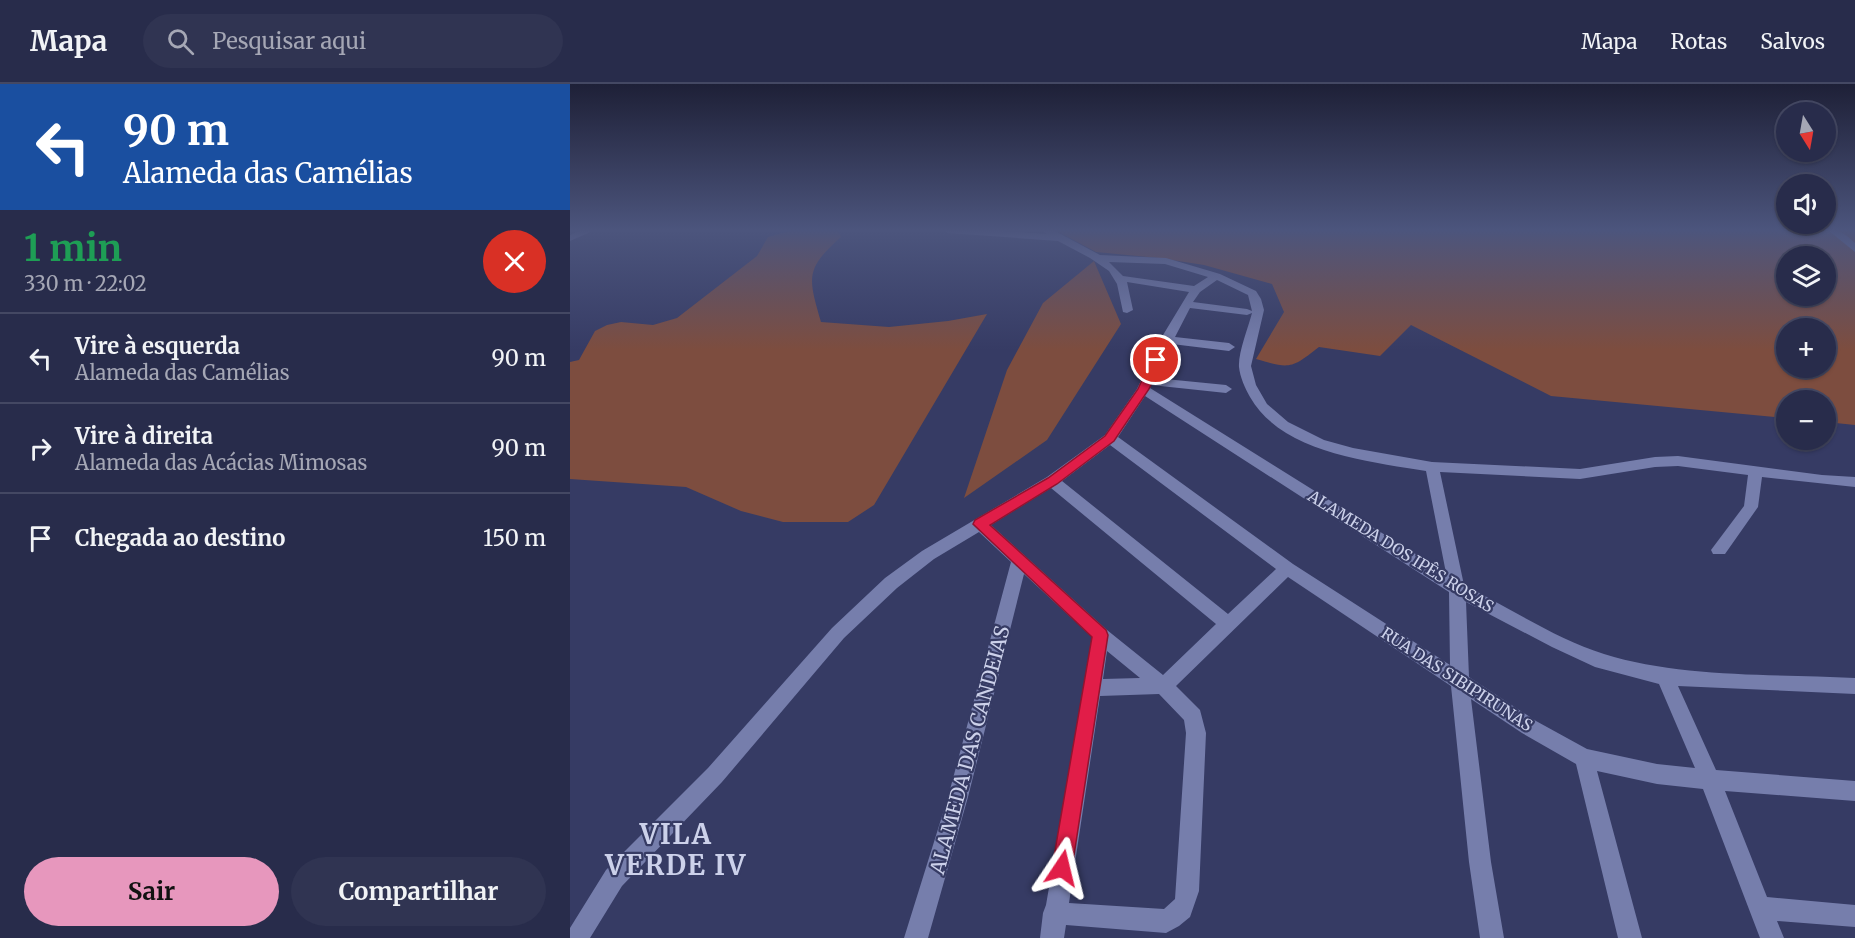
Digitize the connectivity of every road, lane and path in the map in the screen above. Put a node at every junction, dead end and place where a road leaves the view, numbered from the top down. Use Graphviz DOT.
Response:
graph roads {
  1 [pos="1109,270"];
  2 [pos="1196,270"];
  3 [pos="1216,276"];
  4 [pos="1119,278"];
  5 [pos="1196,290"];
  6 [pos="1185,304"];
  7 [pos="1127,310"];
  8 [pos="1247,312"];
  9 [pos="1166,340"];
  10 [pos="1229,347"];
  11 [pos="1145,385"];
  12 [pos="1226,389"];
  13 [pos="1110,438"];
  14 [pos="1431,467"];
  15 [pos="1756,472"];
  16 [pos="1052,481"];
  17 [pos="1855,483"];
  18 [pos="980,524"];
  19 [pos="1719,550"];
  20 [pos="1019,560"];
  21 [pos="1287,568"];
  22 [pos="1457,589"];
  23 [pos="1228,624"];
  24 [pos="1101,635"];
  25 [pos="1665,677"];
  26 [pos="1460,682"];
  27 [pos="1164,686"];
  28 [pos="1855,686"];
  29 [pos="1093,688"];
  30 [pos="1584,758"];
  31 [pos="1710,780"];
  32 [pos="1855,791"];
  33 [pos="1760,908"];
  34 [pos="1054,913"];
  35 [pos="1855,916"];
  36 [pos="577,938"];
  37 [pos="916,938"];
  38 [pos="1052,938"];
  39 [pos="1492,938"];
  40 [pos="1630,938"];
  41 [pos="1772,938"];
  1 -- 4 [label="street"];
  2 -- 3 [label="street"];
  3 -- 5 [label="street"];
  3 -- 14 [label="street"];
  4 -- 5 [label="street"];
  4 -- 7 [label="street"];
  5 -- 6 [label="street"];
  6 -- 8 [label="street"];
  6 -- 9 [label="street"];
  9 -- 10 [label="street"];
  9 -- 11 [label="street"];
  11 -- 12 [label="street"];
  11 -- 13 [label="street"];
  11 -- 22 [label="street, ALAMEDA DOS IPÊS ROSAS"];
  13 -- 16 [label="street"];
  13 -- 21 [label="street, RUA DAS SIBIPIRUNAS"];
  14 -- 15 [label="street"];
  14 -- 22 [label="street"];
  15 -- 17 [label="street"];
  15 -- 19 [label="street"];
  16 -- 18 [label="street"];
  16 -- 23 [label="street"];
  18 -- 20 [label="street"];
  18 -- 36 [label="street"];
  20 -- 24 [label="street"];
  20 -- 37 [label="street, ALAMEDA DAS CANDEIAS"];
  21 -- 23 [label="street"];
  21 -- 26 [label="street, RUA DAS SIBIPIRUNAS"];
  22 -- 25 [label="street, ALAMEDA DOS IPÊS ROSAS"];
  22 -- 26 [label="street"];
  23 -- 27 [label="street"];
  24 -- 27 [label="street"];
  24 -- 29 [label="street"];
  25 -- 28 [label="street, ALAMEDA DOS IPÊS ROSAS"];
  25 -- 31 [label="street"];
  26 -- 30 [label="street, RUA DAS SIBIPIRUNAS"];
  26 -- 39 [label="street"];
  27 -- 29 [label="street"];
  27 -- 34 [label="street"];
  29 -- 34 [label="street"];
  30 -- 31 [label="street, RUA DAS SIBIPIRUNAS"];
  30 -- 40 [label="street"];
  31 -- 32 [label="street, RUA DAS SIBIPIRUNAS"];
  31 -- 33 [label="street"];
  33 -- 35 [label="street"];
  33 -- 41 [label="street"];
  34 -- 38 [label="street"];
}
